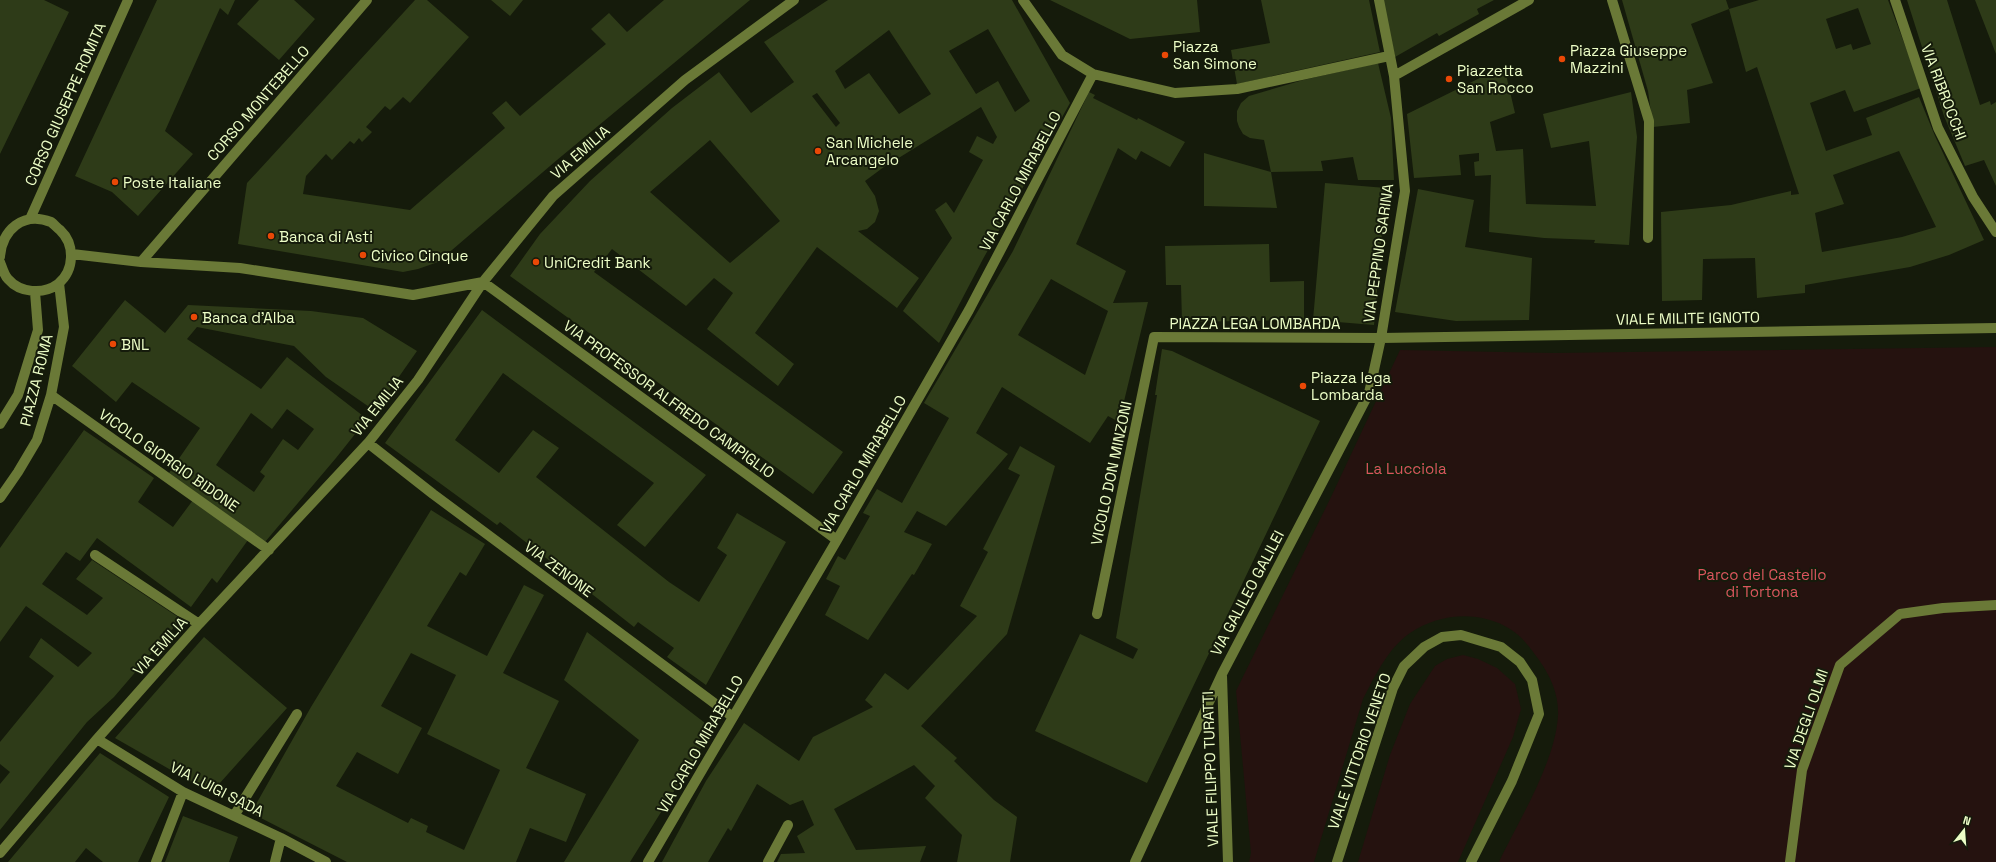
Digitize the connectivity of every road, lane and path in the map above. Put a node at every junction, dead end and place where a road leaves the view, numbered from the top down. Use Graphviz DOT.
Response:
graph roads {
  1 [pos="128,0"];
  2 [pos="367,0"];
  3 [pos="794,0"];
  4 [pos="1023,0"];
  5 [pos="1379,0"];
  6 [pos="1529,0"];
  7 [pos="1612,0"];
  8 [pos="1895,0"];
  9 [pos="1389,56"];
  10 [pos="1092,74"];
  11 [pos="1394,76"];
  12 [pos="30,219"];
  13 [pos="4,231"];
  14 [pos="1996,232"];
  15 [pos="1648,238"];
  16 [pos="72,254"];
  17 [pos="0,257"];
  18 [pos="0,262"];
  19 [pos="141,262"];
  20 [pos="483,282"];
  21 [pos="59,283"];
  22 [pos="35,292"];
  23 [pos="1996,328"];
  24 [pos="1154,337"];
  25 [pos="1381,338"];
  26 [pos="51,395"];
  27 [pos="0,424"];
  28 [pos="368,443"];
  29 [pos="0,498"];
  30 [pos="837,540"];
  31 [pos="270,550"];
  32 [pos="95,555"];
  33 [pos="1996,605"];
  34 [pos="1097,614"];
  35 [pos="199,624"];
  36 [pos="1222,674"];
  37 [pos="296,714"];
  38 [pos="733,717"];
  39 [pos="97,739"];
  40 [pos="183,792"];
  41 [pos="234,816"];
  42 [pos="788,825"];
  43 [pos="281,838"];
  44 [pos="0,853"];
  45 [pos="156,862"];
  46 [pos="275,862"];
  47 [pos="326,862"];
  48 [pos="648,862"];
  49 [pos="768,862"];
  50 [pos="1135,862"];
  51 [pos="1228,862"];
  52 [pos="1337,862"];
  53 [pos="1471,862"];
  54 [pos="1790,862"];
  1 -- 12 [label="street, CORSO GIUSEPPE ROMITA"];
  2 -- 19 [label="street, CORSO MONTEBELLO"];
  3 -- 20 [label="street, VIA EMILIA"];
  4 -- 10 [label="street"];
  5 -- 9 [label="street, VIA PEPPINO SARINA"];
  6 -- 11 [label="street"];
  7 -- 15 [label="street"];
  8 -- 14 [label="street, VIA RIBROCCHI"];
  9 -- 10 [label="street"];
  9 -- 11 [label="street, VIA PEPPINO SARINA"];
  10 -- 30 [label="street, VIA CARLO MIRABELLO"];
  11 -- 25 [label="street, VIA PEPPINO SARINA"];
  12 -- 13 [label="street"];
  12 -- 16 [label="street"];
  13 -- 17 [label="street"];
  16 -- 19 [label="street"];
  16 -- 21 [label="street"];
  18 -- 22 [label="street"];
  19 -- 20 [label="street"];
  20 -- 28 [label="street, VIA EMILIA"];
  20 -- 30 [label="street, VIA PROFESSOR ALFREDO CAMPIGLIO"];
  21 -- 22 [label="street"];
  21 -- 26 [label="street, PIAZZA ROMA"];
  22 -- 27 [label="street, PIAZZA ROMA"];
  23 -- 25 [label="street, VIALE MILITE IGNOTO"];
  24 -- 25 [label="street, PIAZZA LEGA LOMBARDA"];
  24 -- 34 [label="street, VICOLO DON MINZONI"];
  25 -- 36 [label="street, VIA GALILEO GALILEI"];
  26 -- 29 [label="street, PIAZZA ROMA"];
  26 -- 31 [label="street, VICOLO GIORGIO BIDONE"];
  28 -- 31 [label="street, VIA EMILIA"];
  28 -- 38 [label="street, VIA ZENONE"];
  30 -- 38 [label="street, VIA CARLO MIRABELLO"];
  31 -- 35 [label="street, VIA EMILIA"];
  32 -- 35 [label="street"];
  33 -- 54 [label="street, VIA DEGLI OLMI"];
  35 -- 39 [label="street, VIA EMILIA"];
  36 -- 50 [label="street, VIA GALILEO GALILEI"];
  36 -- 51 [label="street, VIALE FILIPPO TURATTI"];
  37 -- 41 [label="street"];
  38 -- 48 [label="street, VIA CARLO MIRABELLO"];
  39 -- 40 [label="street, VIA LUIGI SADA"];
  39 -- 44 [label="street, VIA EMILIA"];
  40 -- 41 [label="street, VIA LUIGI SADA"];
  40 -- 45 [label="street"];
  41 -- 43 [label="street, VIA LUIGI SADA"];
  42 -- 49 [label="street"];
  43 -- 46 [label="street"];
  43 -- 47 [label="street, VIA LUIGI SADA"];
  52 -- 53 [label="street, VIALE VITTORIO VENETO"];
}
